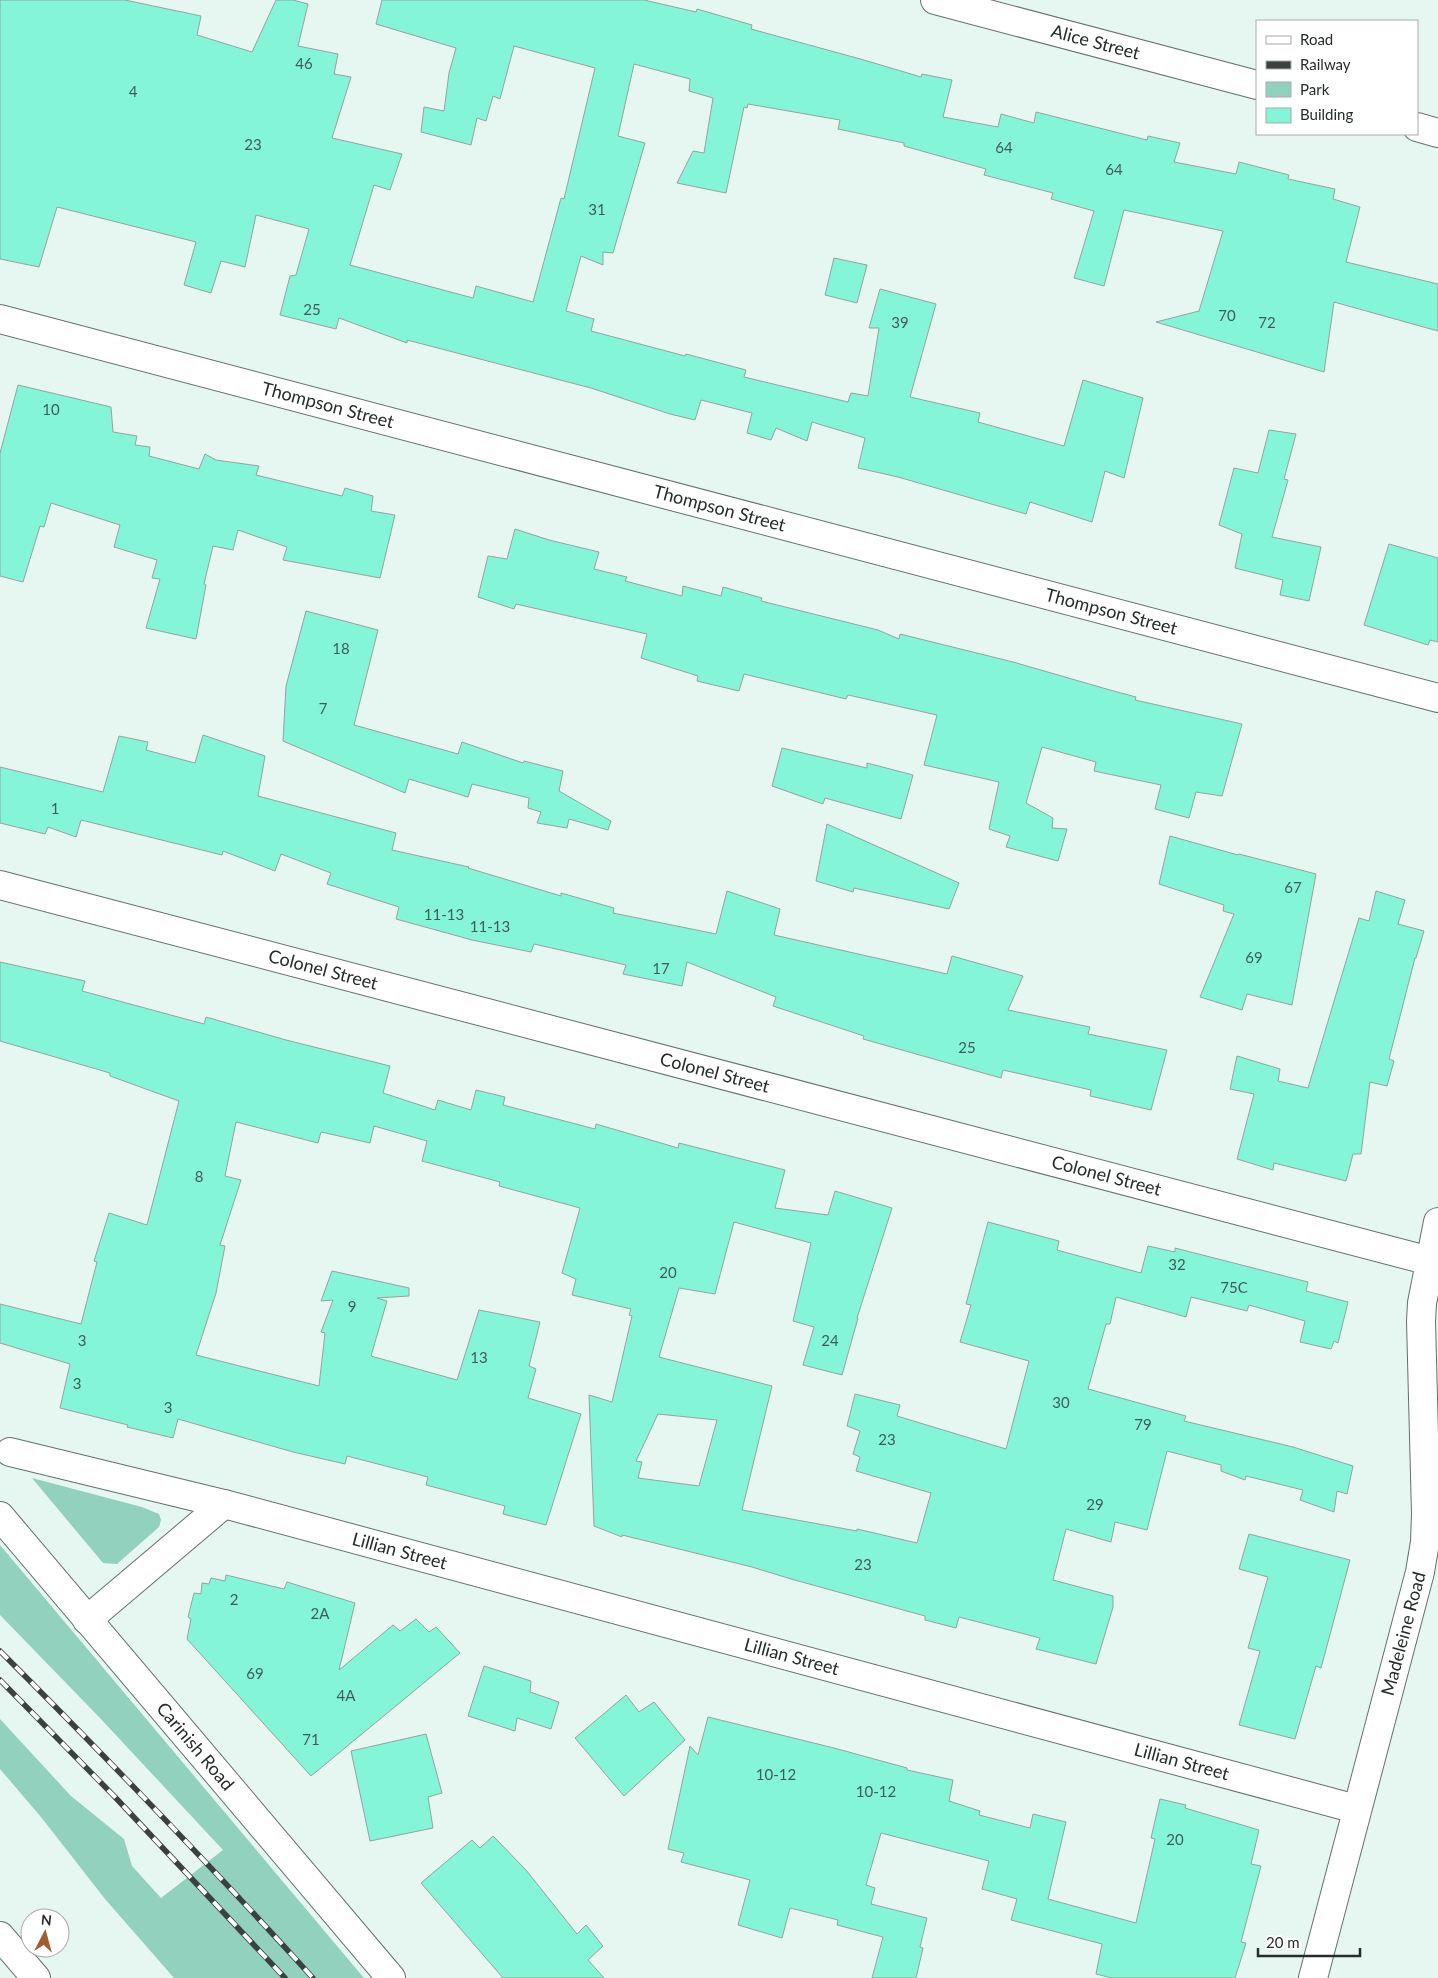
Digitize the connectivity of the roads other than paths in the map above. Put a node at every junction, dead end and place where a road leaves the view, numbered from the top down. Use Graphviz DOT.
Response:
graph roads {
  1 [pos="935,0"];
  2 [pos="1256,85"];
  3 [pos="1418,127"];
  4 [pos="1438,133"];
  5 [pos="0,319"];
  6 [pos="1438,698"];
  7 [pos="0,885"];
  8 [pos="1438,1222"];
  9 [pos="1430,1261"];
  10 [pos="1430,1341"];
  11 [pos="10,1452"];
  12 [pos="224,1504"];
  13 [pos="0,1516"];
  14 [pos="87,1620"];
  15 [pos="1356,1810"];
  16 [pos="0,1936"];
  17 [pos="36,1978"];
  18 [pos="391,1978"];
  19 [pos="1313,1978"];
  1 -- 2 [label="street, Alice Street"];
  3 -- 4 [label="street"];
  5 -- 6 [label="street, Thompson Street"];
  7 -- 9 [label="street, Colonel Street"];
  8 -- 9 [label="street, Madeleine Road"];
  9 -- 10 [label="street, Madeleine Road"];
  10 -- 15 [label="street, Madeleine Road"];
  11 -- 12 [label="street, Lillian Street"];
  12 -- 14 [label="street"];
  12 -- 15 [label="street, Lillian Street"];
  13 -- 14 [label="street, Carinish Road"];
  14 -- 18 [label="street, Carinish Road"];
  15 -- 19 [label="street, Madeleine Road"];
  16 -- 17 [label="street"];
}
